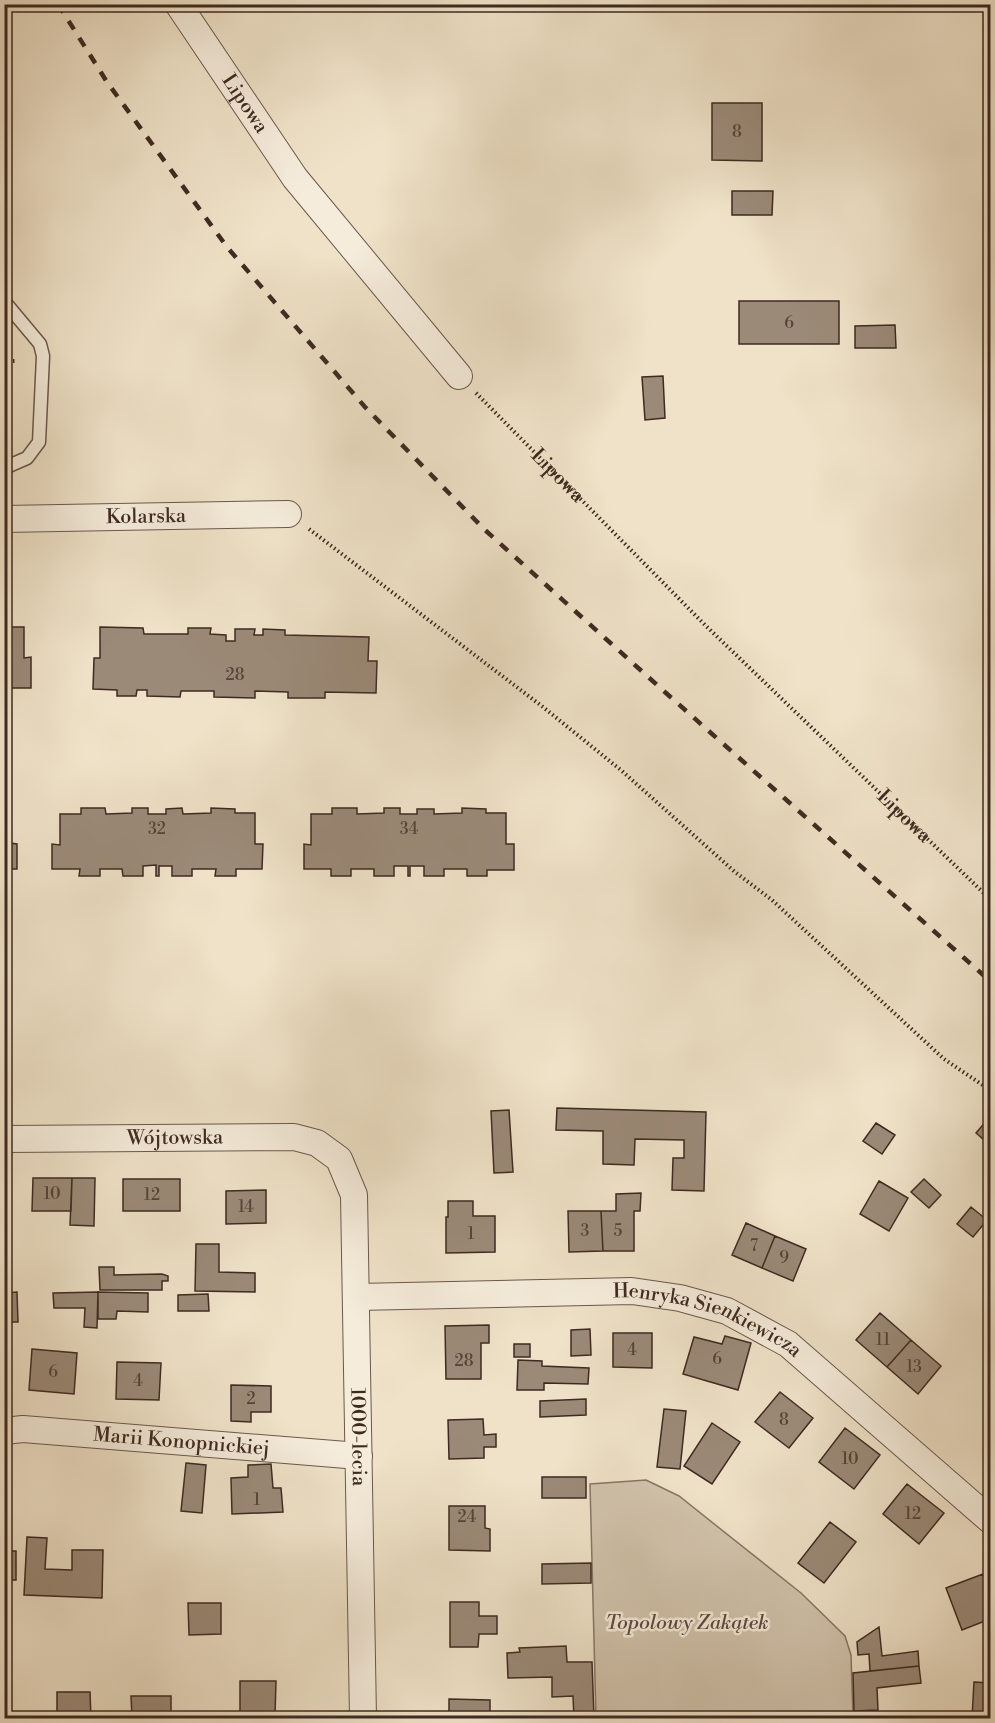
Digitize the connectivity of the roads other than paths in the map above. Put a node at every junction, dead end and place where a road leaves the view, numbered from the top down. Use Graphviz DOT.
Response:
graph roads {
  1 [pos="178,4"];
  2 [pos="4,301"];
  3 [pos="459,376"];
  4 [pos="4,468"];
  5 [pos="288,514"];
  6 [pos="4,519"];
  7 [pos="4,1139"];
  8 [pos="339,1159"];
  9 [pos="357,1297"];
  10 [pos="4,1431"];
  11 [pos="359,1456"];
  12 [pos="990,1520"];
  13 [pos="363,1719"];
  1 -- 3 [label="street, Lipowa"];
  2 -- 4 [label="lane"];
  5 -- 6 [label="street, Kolarska"];
  7 -- 8 [label="street, Wójtowska"];
  8 -- 9 [label="street, 1000-lecia"];
  9 -- 11 [label="street, 1000-lecia"];
  9 -- 12 [label="street, Henryka Sienkiewicza"];
  10 -- 11 [label="street, Marii Konopnickiej"];
  11 -- 13 [label="street, 1000-lecia"];
}
